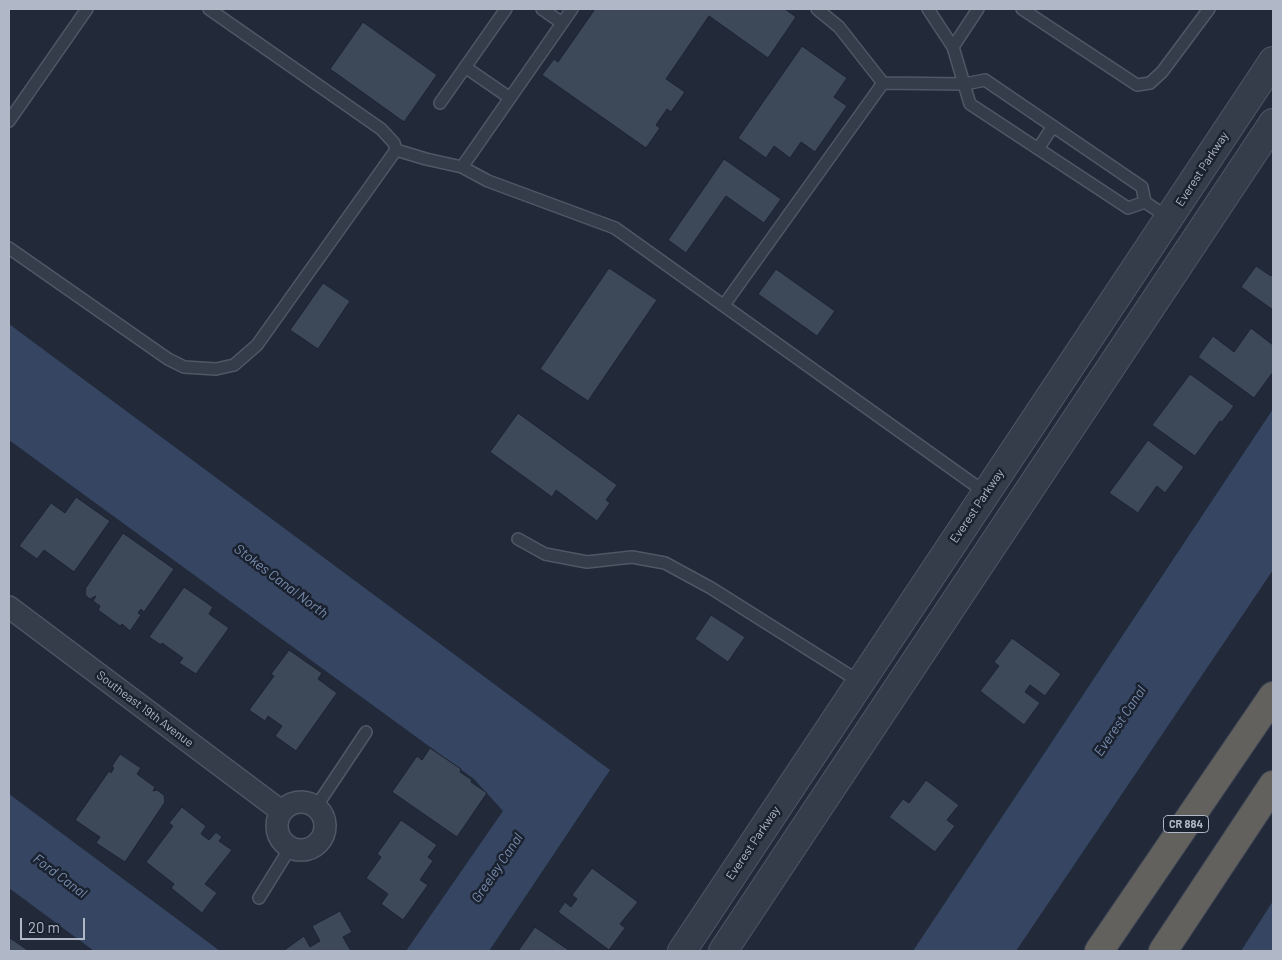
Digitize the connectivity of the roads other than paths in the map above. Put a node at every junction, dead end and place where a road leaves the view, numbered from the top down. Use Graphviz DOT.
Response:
graph roads {
  1 [pos="87,9"];
  2 [pos="209,9"];
  3 [pos="506,9"];
  4 [pos="542,9"];
  5 [pos="572,9"];
  6 [pos="817,9"];
  7 [pos="928,9"];
  8 [pos="978,9"];
  9 [pos="1022,9"];
  10 [pos="1210,9"];
  11 [pos="562,23"];
  12 [pos="953,47"];
  13 [pos="1273,61"];
  14 [pos="465,68"];
  15 [pos="883,83"];
  16 [pos="965,84"];
  17 [pos="510,98"];
  18 [pos="440,103"];
  19 [pos="9,121"];
  20 [pos="1273,123"];
  21 [pos="1053,126"];
  22 [pos="1038,149"];
  23 [pos="396,150"];
  24 [pos="462,166"];
  25 [pos="1145,202"];
  26 [pos="1170,219"];
  27 [pos="1198,238"];
  28 [pos="9,248"];
  29 [pos="724,305"];
  30 [pos="986,493"];
  31 [pos="1015,512"];
  32 [pos="518,538"];
  33 [pos="9,607"];
  34 [pos="860,682"];
  35 [pos="1273,696"];
  36 [pos="890,701"];
  37 [pos="366,732"];
  38 [pos="1273,785"];
  39 [pos="316,807"];
  40 [pos="282,811"];
  41 [pos="290,848"];
  42 [pos="1214,875"];
  43 [pos="259,898"];
  44 [pos="682,951"];
  45 [pos="723,951"];
  46 [pos="1099,951"];
  47 [pos="1163,951"];
  48 [pos="1168,951"];
  1 -- 19 [label="lane"];
  2 -- 23 [label="lane"];
  3 -- 14 [label="lane"];
  4 -- 11 [label="lane"];
  5 -- 11 [label="lane"];
  6 -- 15 [label="lane"];
  7 -- 12 [label="lane"];
  8 -- 12 [label="lane"];
  9 -- 10 [label="lane"];
  11 -- 17 [label="lane"];
  12 -- 16 [label="lane"];
  13 -- 26 [label="street, Everest Parkway"];
  14 -- 17 [label="lane"];
  14 -- 18 [label="lane"];
  15 -- 16 [label="lane"];
  15 -- 29 [label="lane"];
  16 -- 21 [label="lane"];
  16 -- 22 [label="lane"];
  17 -- 24 [label="lane"];
  20 -- 27 [label="street"];
  21 -- 22 [label="lane"];
  21 -- 25 [label="lane"];
  22 -- 25 [label="lane"];
  23 -- 24 [label="lane"];
  23 -- 28 [label="lane"];
  24 -- 29 [label="lane"];
  25 -- 26 [label="lane"];
  26 -- 27 [label="street"];
  26 -- 30 [label="street, Everest Parkway"];
  27 -- 31 [label="street"];
  29 -- 30 [label="lane"];
  30 -- 31 [label="street"];
  30 -- 34 [label="street, Everest Parkway"];
  31 -- 36 [label="street"];
  32 -- 34 [label="lane"];
  33 -- 40 [label="street, Southeast 19th Avenue"];
  34 -- 36 [label="street"];
  34 -- 44 [label="street, Everest Parkway"];
  35 -- 46 [label="highway, CR 884"];
  36 -- 45 [label="street"];
  37 -- 39 [label="lane"];
  38 -- 42 [label="highway"];
  39 -- 40 [label="street"];
  39 -- 41 [label="street"];
  40 -- 41 [label="street"];
  41 -- 43 [label="lane"];
  42 -- 47 [label="highway"];
  42 -- 48 [label="highway"];
}
